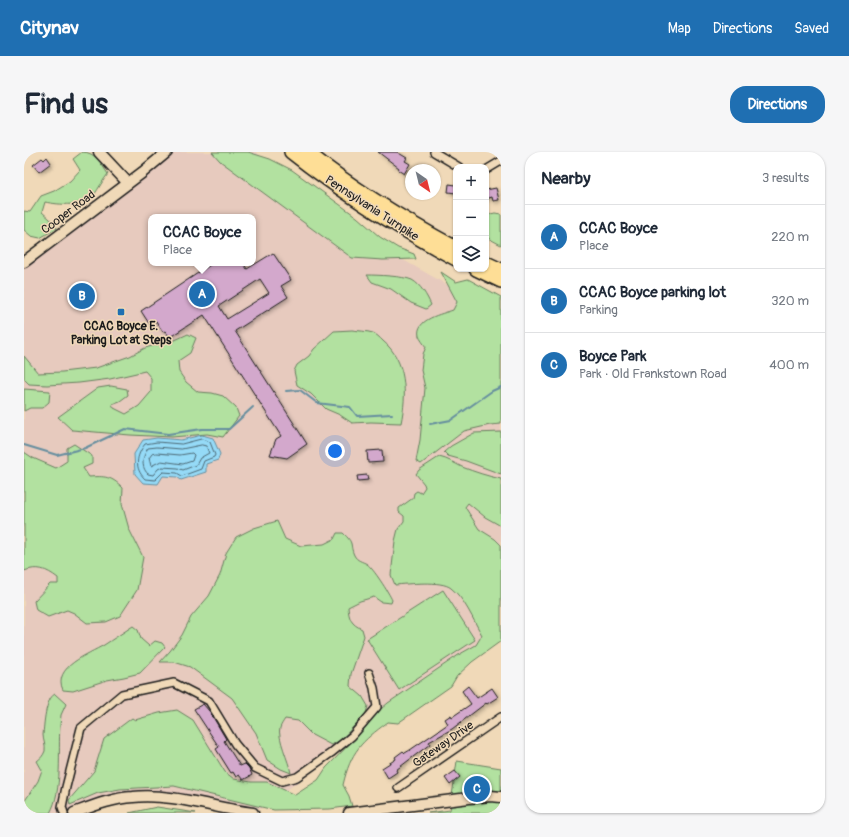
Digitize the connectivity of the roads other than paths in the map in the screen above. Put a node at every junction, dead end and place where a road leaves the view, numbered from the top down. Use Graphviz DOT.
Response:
graph roads {
  1 [pos="99,152"];
  2 [pos="167,152"];
  3 [pos="291,152"];
  4 [pos="307,152"];
  5 [pos="434,152"];
  6 [pos="447,152"];
  7 [pos="445,160"];
  8 [pos="501,161"];
  9 [pos="453,164"];
  10 [pos="489,168"];
  11 [pos="128,183"];
  12 [pos="453,246"];
  13 [pos="453,257"];
  14 [pos="24,262"];
  15 [pos="489,264"];
  16 [pos="501,270"];
  17 [pos="482,272"];
  18 [pos="501,281"];
  19 [pos="369,673"];
  20 [pos="501,717"];
  21 [pos="398,788"];
  22 [pos="501,797"];
  23 [pos="64,813"];
  24 [pos="74,813"];
  25 [pos="253,813"];
  26 [pos="349,813"];
  1 -- 11 [label="street"];
  2 -- 11 [label="street, Cooper Road"];
  3 -- 13 [label="highway, Pennsylvania Turnpike"];
  4 -- 12 [label="highway, Pennsylvania Turnpike"];
  5 -- 7 [label="street"];
  6 -- 7 [label="street"];
  7 -- 9 [label="street"];
  8 -- 10 [label="street"];
  11 -- 14 [label="street, Cooper Road"];
  15 -- 16 [label="highway"];
  17 -- 18 [label="highway"];
  19 -- 23 [label="street"];
  20 -- 21 [label="street, Gateway Drive"];
  22 -- 26 [label="street"];
  24 -- 25 [label="street"];
}
